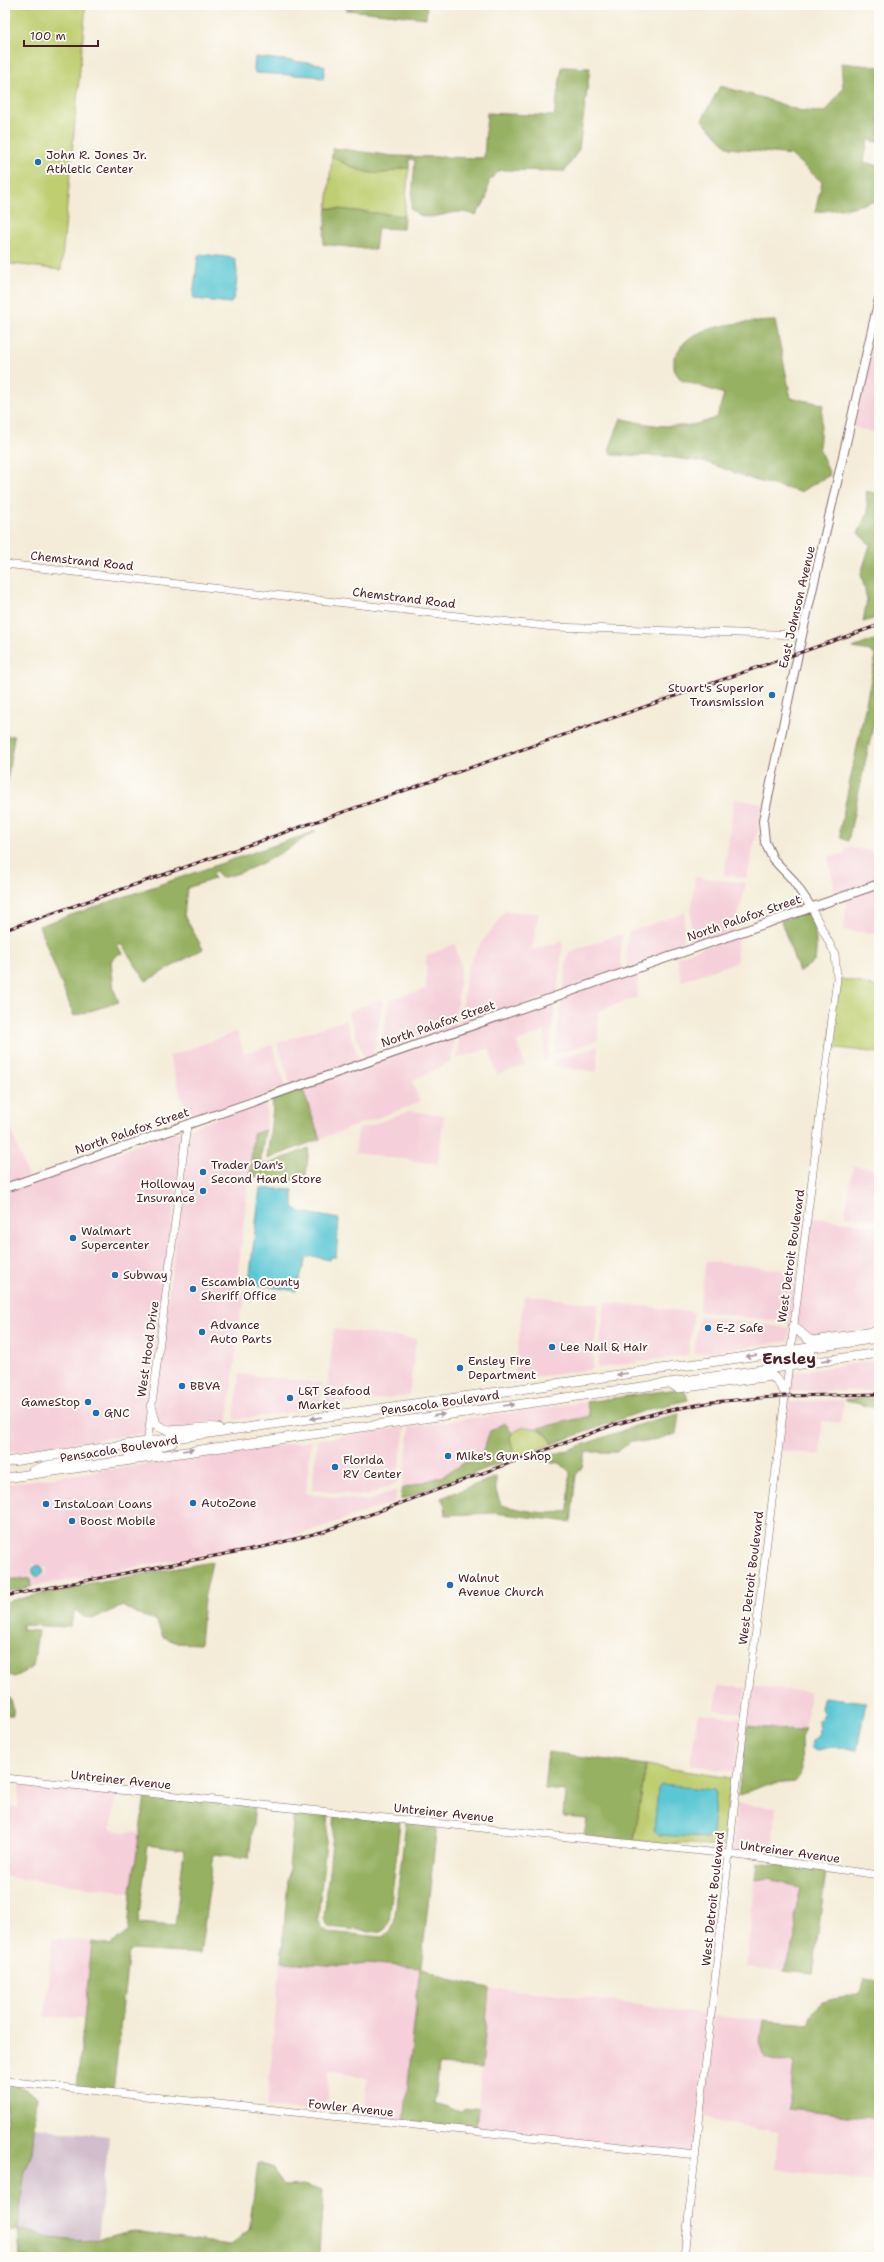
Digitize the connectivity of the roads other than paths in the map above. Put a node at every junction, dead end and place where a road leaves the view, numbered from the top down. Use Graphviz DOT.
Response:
graph roads {
  1 [pos="879,298"];
  2 [pos="5,564"];
  3 [pos="802,635"];
  4 [pos="879,884"];
  5 [pos="811,907"];
  6 [pos="187,1125"];
  7 [pos="5,1188"];
  8 [pos="793,1326"];
  9 [pos="879,1332"];
  10 [pos="879,1338"];
  11 [pos="879,1344"];
  12 [pos="790,1351"];
  13 [pos="879,1353"];
  14 [pos="788,1366"];
  15 [pos="592,1379"];
  16 [pos="691,1380"];
  17 [pos="670,1383"];
  18 [pos="500,1392"];
  19 [pos="785,1392"];
  20 [pos="526,1403"];
  21 [pos="410,1404"];
  22 [pos="151,1406"];
  23 [pos="408,1419"];
  24 [pos="242,1428"];
  25 [pos="231,1430"];
  26 [pos="315,1432"];
  27 [pos="147,1441"];
  28 [pos="5,1456"];
  29 [pos="43,1456"];
  30 [pos="149,1457"];
  31 [pos="5,1462"];
  32 [pos="26,1475"];
  33 [pos="5,1478"];
  34 [pos="5,1778"];
  35 [pos="729,1854"];
  36 [pos="879,1875"];
  37 [pos="5,2081"];
  38 [pos="696,2155"];
  39 [pos="684,2257"];
  1 -- 3 [label="main road, East Johnson Avenue"];
  2 -- 3 [label="street, Chemstrand Road"];
  3 -- 5 [label="main road, East Johnson Avenue"];
  4 -- 5 [label="main road, North Palafox Street"];
  5 -- 6 [label="main road, North Palafox Street"];
  5 -- 8 [label="street, West Detroit Boulevard"];
  6 -- 7 [label="main road, North Palafox Street"];
  6 -- 22 [label="street, West Hood Drive"];
  8 -- 9 [label="highway"];
  8 -- 12 [label="street, West Detroit Boulevard"];
  10 -- 12 [label="highway, Pensacola Boulevard"];
  11 -- 14 [label="highway"];
  12 -- 14 [label="street, West Detroit Boulevard"];
  12 -- 15 [label="highway, Pensacola Boulevard, one-way"];
  12 -- 16 [label="highway"];
  14 -- 13 [label="highway, Pensacola Boulevard, one-way"];
  14 -- 16 [label="highway, Pensacola Boulevard"];
  14 -- 19 [label="street, West Detroit Boulevard"];
  15 -- 18 [label="highway, Pensacola Boulevard"];
  15 -- 20 [label="highway"];
  16 -- 17 [label="highway, Pensacola Boulevard"];
  17 -- 19 [label="highway"];
  17 -- 20 [label="highway, Pensacola Boulevard"];
  18 -- 21 [label="highway, Pensacola Boulevard"];
  18 -- 23 [label="highway"];
  19 -- 35 [label="street, West Detroit Boulevard"];
  23 -- 20 [label="highway, Pensacola Boulevard, one-way"];
  21 -- 24 [label="highway, Pensacola Boulevard, one-way"];
  21 -- 26 [label="highway"];
  22 -- 25 [label="highway"];
  22 -- 27 [label="street, West Hood Drive"];
  23 -- 26 [label="highway, Pensacola Boulevard"];
  24 -- 25 [label="highway, Pensacola Boulevard"];
  24 -- 30 [label="highway"];
  25 -- 27 [label="highway, Pensacola Boulevard"];
  30 -- 26 [label="highway, Pensacola Boulevard, one-way"];
  27 -- 29 [label="highway, Pensacola Boulevard"];
  27 -- 30 [label="street, West Hood Drive"];
  27 -- 32 [label="highway"];
  28 -- 29 [label="highway"];
  29 -- 31 [label="highway, Pensacola Boulevard"];
  30 -- 32 [label="highway, Pensacola Boulevard"];
  32 -- 33 [label="highway, Pensacola Boulevard"];
  34 -- 35 [label="street, Untreiner Avenue"];
  35 -- 36 [label="street, Untreiner Avenue"];
  35 -- 38 [label="street, West Detroit Boulevard"];
  37 -- 38 [label="street, Fowler Avenue"];
  38 -- 39 [label="street, West Detroit Boulevard"];
}
